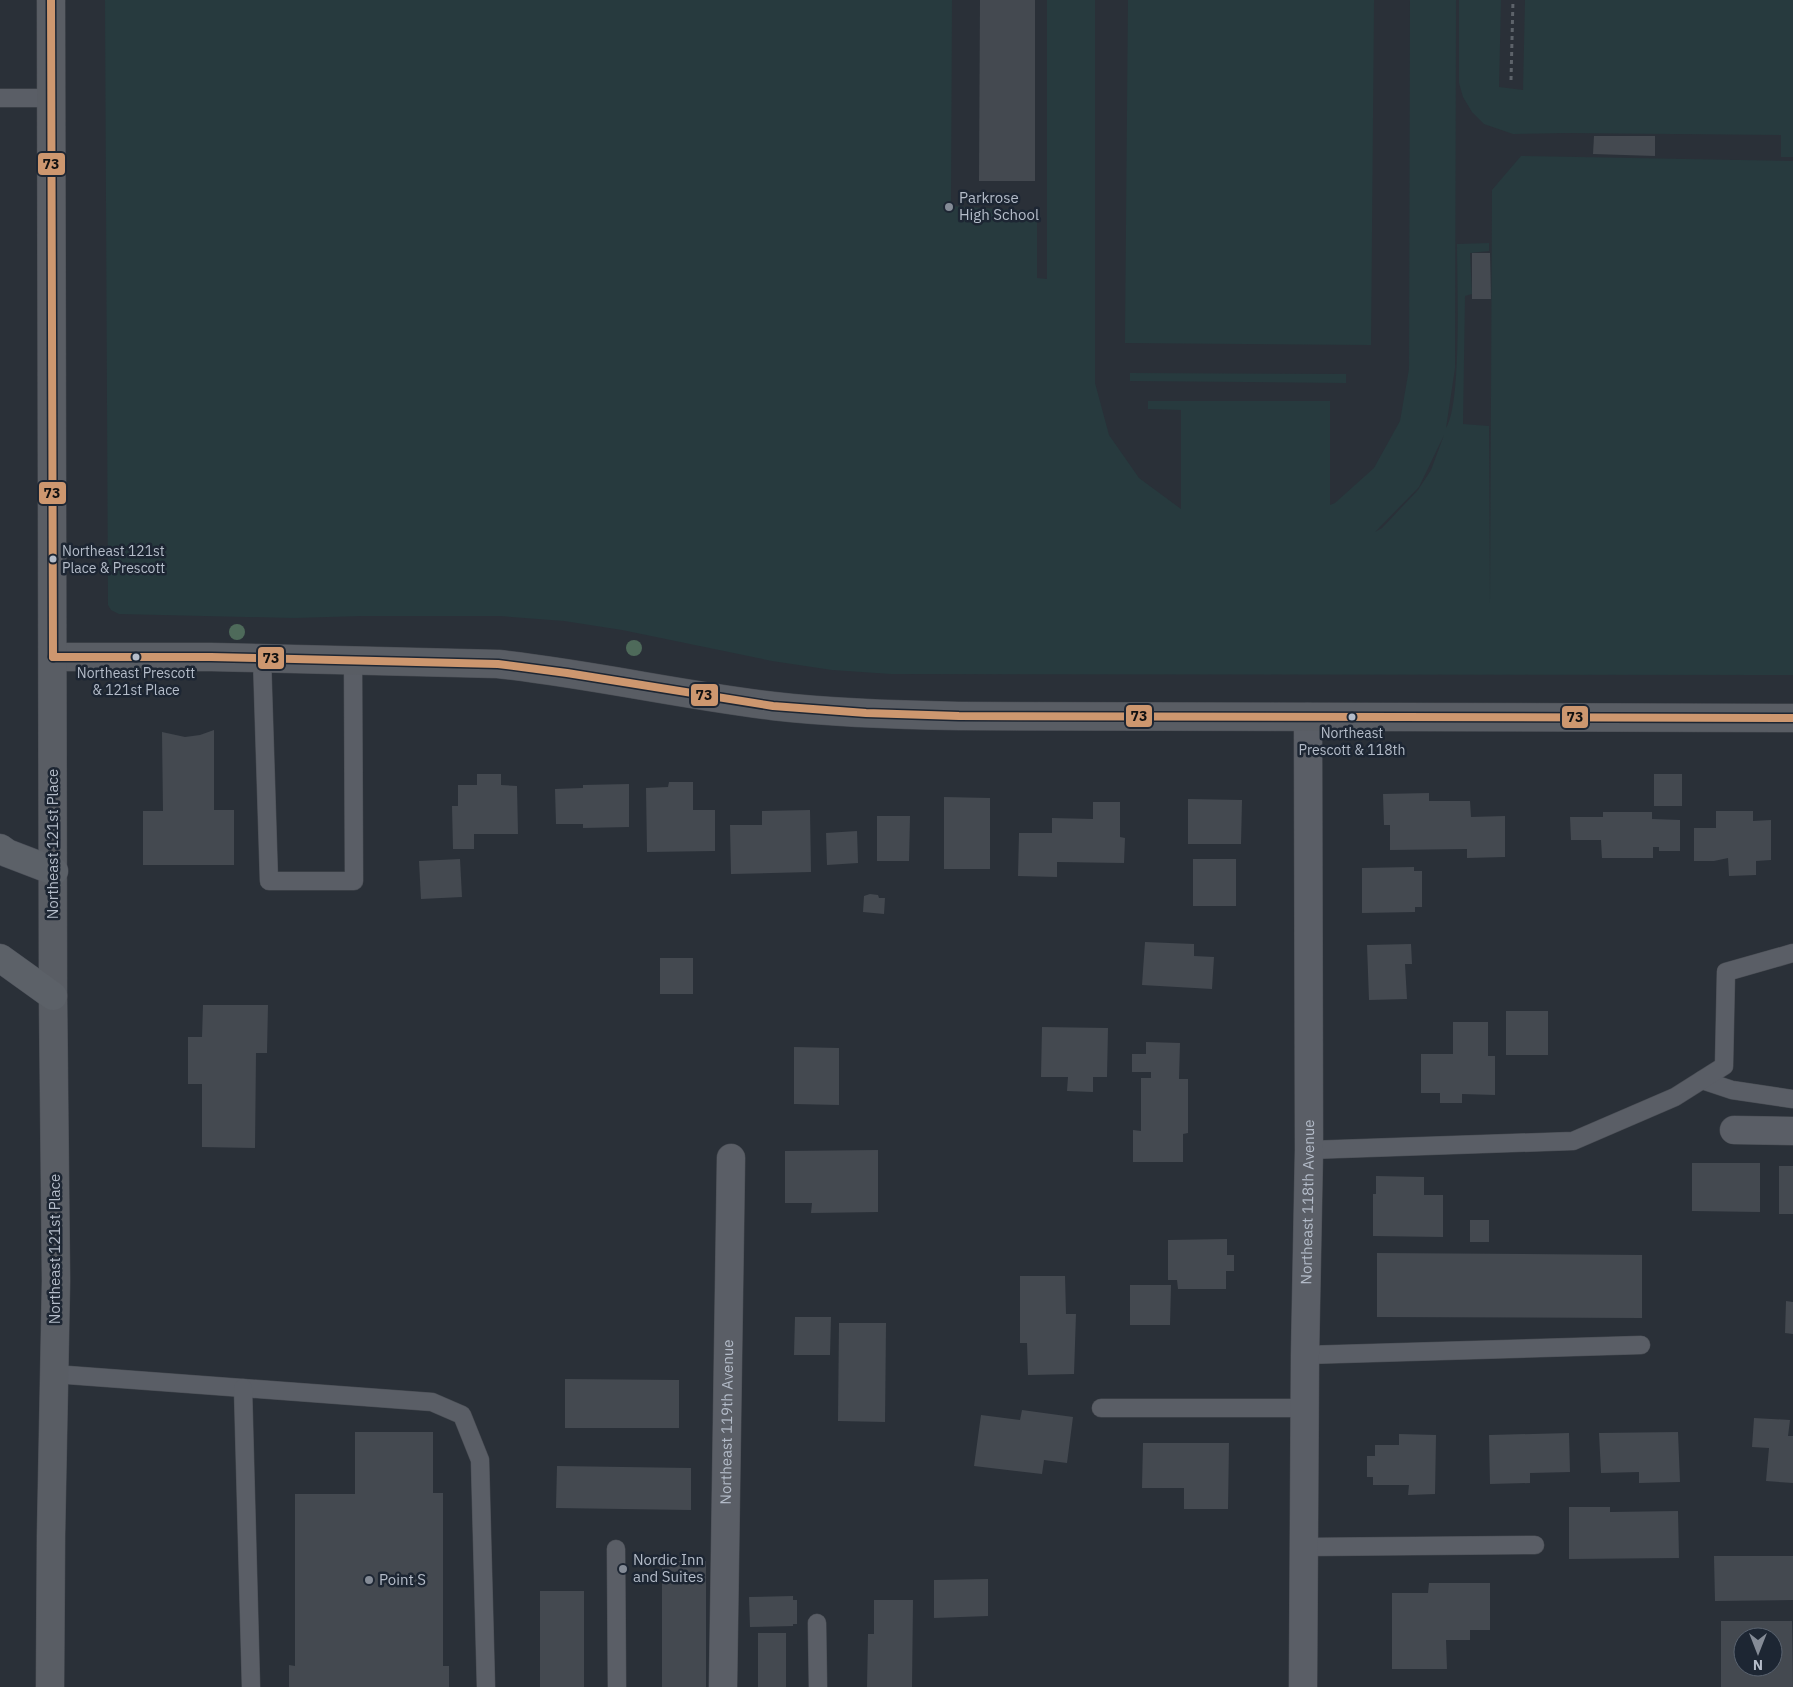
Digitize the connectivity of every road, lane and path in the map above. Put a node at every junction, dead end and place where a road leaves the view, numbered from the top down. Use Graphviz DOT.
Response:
graph roads {
  1 [pos="51,0"];
  2 [pos="1513,0"];
  3 [pos="1511,80"];
  4 [pos="0,98"];
  5 [pos="51,98"];
  6 [pos="53,657"];
  7 [pos="262,658"];
  8 [pos="353,660"];
  9 [pos="1308,717"];
  10 [pos="1793,718"];
  11 [pos="0,848"];
  12 [pos="54,871"];
  13 [pos="1793,953"];
  14 [pos="0,958"];
  15 [pos="53,996"];
  16 [pos="1702,1080"];
  17 [pos="1793,1099"];
  18 [pos="1734,1130"];
  19 [pos="1793,1130"];
  20 [pos="1309,1150"];
  21 [pos="730,1158"];
  22 [pos="1641,1345"];
  23 [pos="1305,1355"];
  24 [pos="54,1374"];
  25 [pos="243,1388"];
  26 [pos="1101,1408"];
  27 [pos="1304,1408"];
  28 [pos="1535,1545"];
  29 [pos="1304,1547"];
  30 [pos="616,1549"];
  31 [pos="817,1623"];
  32 [pos="50,1687"];
  33 [pos="251,1687"];
  34 [pos="486,1687"];
  35 [pos="617,1687"];
  36 [pos="723,1687"];
  37 [pos="818,1687"];
  38 [pos="1303,1687"];
  1 -- 5 [label="street, Northeast 121st Place"];
  2 -- 3 [label="path"];
  4 -- 5 [label="lane"];
  5 -- 6 [label="street, Northeast 121st Place"];
  6 -- 7 [label="street"];
  6 -- 12 [label="street, Northeast 121st Place"];
  7 -- 8 [label="street"];
  7 -- 8 [label="lane"];
  8 -- 9 [label="street"];
  9 -- 10 [label="street"];
  9 -- 20 [label="street, Northeast 118th Avenue"];
  11 -- 12 [label="main road"];
  12 -- 15 [label="street, Northeast 121st Place"];
  13 -- 16 [label="lane"];
  14 -- 15 [label="main road"];
  15 -- 24 [label="street, Northeast 121st Place"];
  16 -- 17 [label="lane"];
  16 -- 20 [label="lane"];
  18 -- 19 [label="street"];
  20 -- 23 [label="street, Northeast 118th Avenue"];
  21 -- 36 [label="street, Northeast 119th Avenue"];
  22 -- 23 [label="lane"];
  23 -- 27 [label="street, Northeast 118th Avenue"];
  24 -- 25 [label="lane"];
  24 -- 32 [label="street, Northeast 121st Place"];
  25 -- 33 [label="lane"];
  25 -- 34 [label="lane"];
  26 -- 27 [label="lane"];
  27 -- 29 [label="street, Northeast 118th Avenue"];
  28 -- 29 [label="lane"];
  29 -- 38 [label="street, Northeast 118th Avenue"];
  30 -- 35 [label="lane"];
  31 -- 37 [label="lane"];
}
